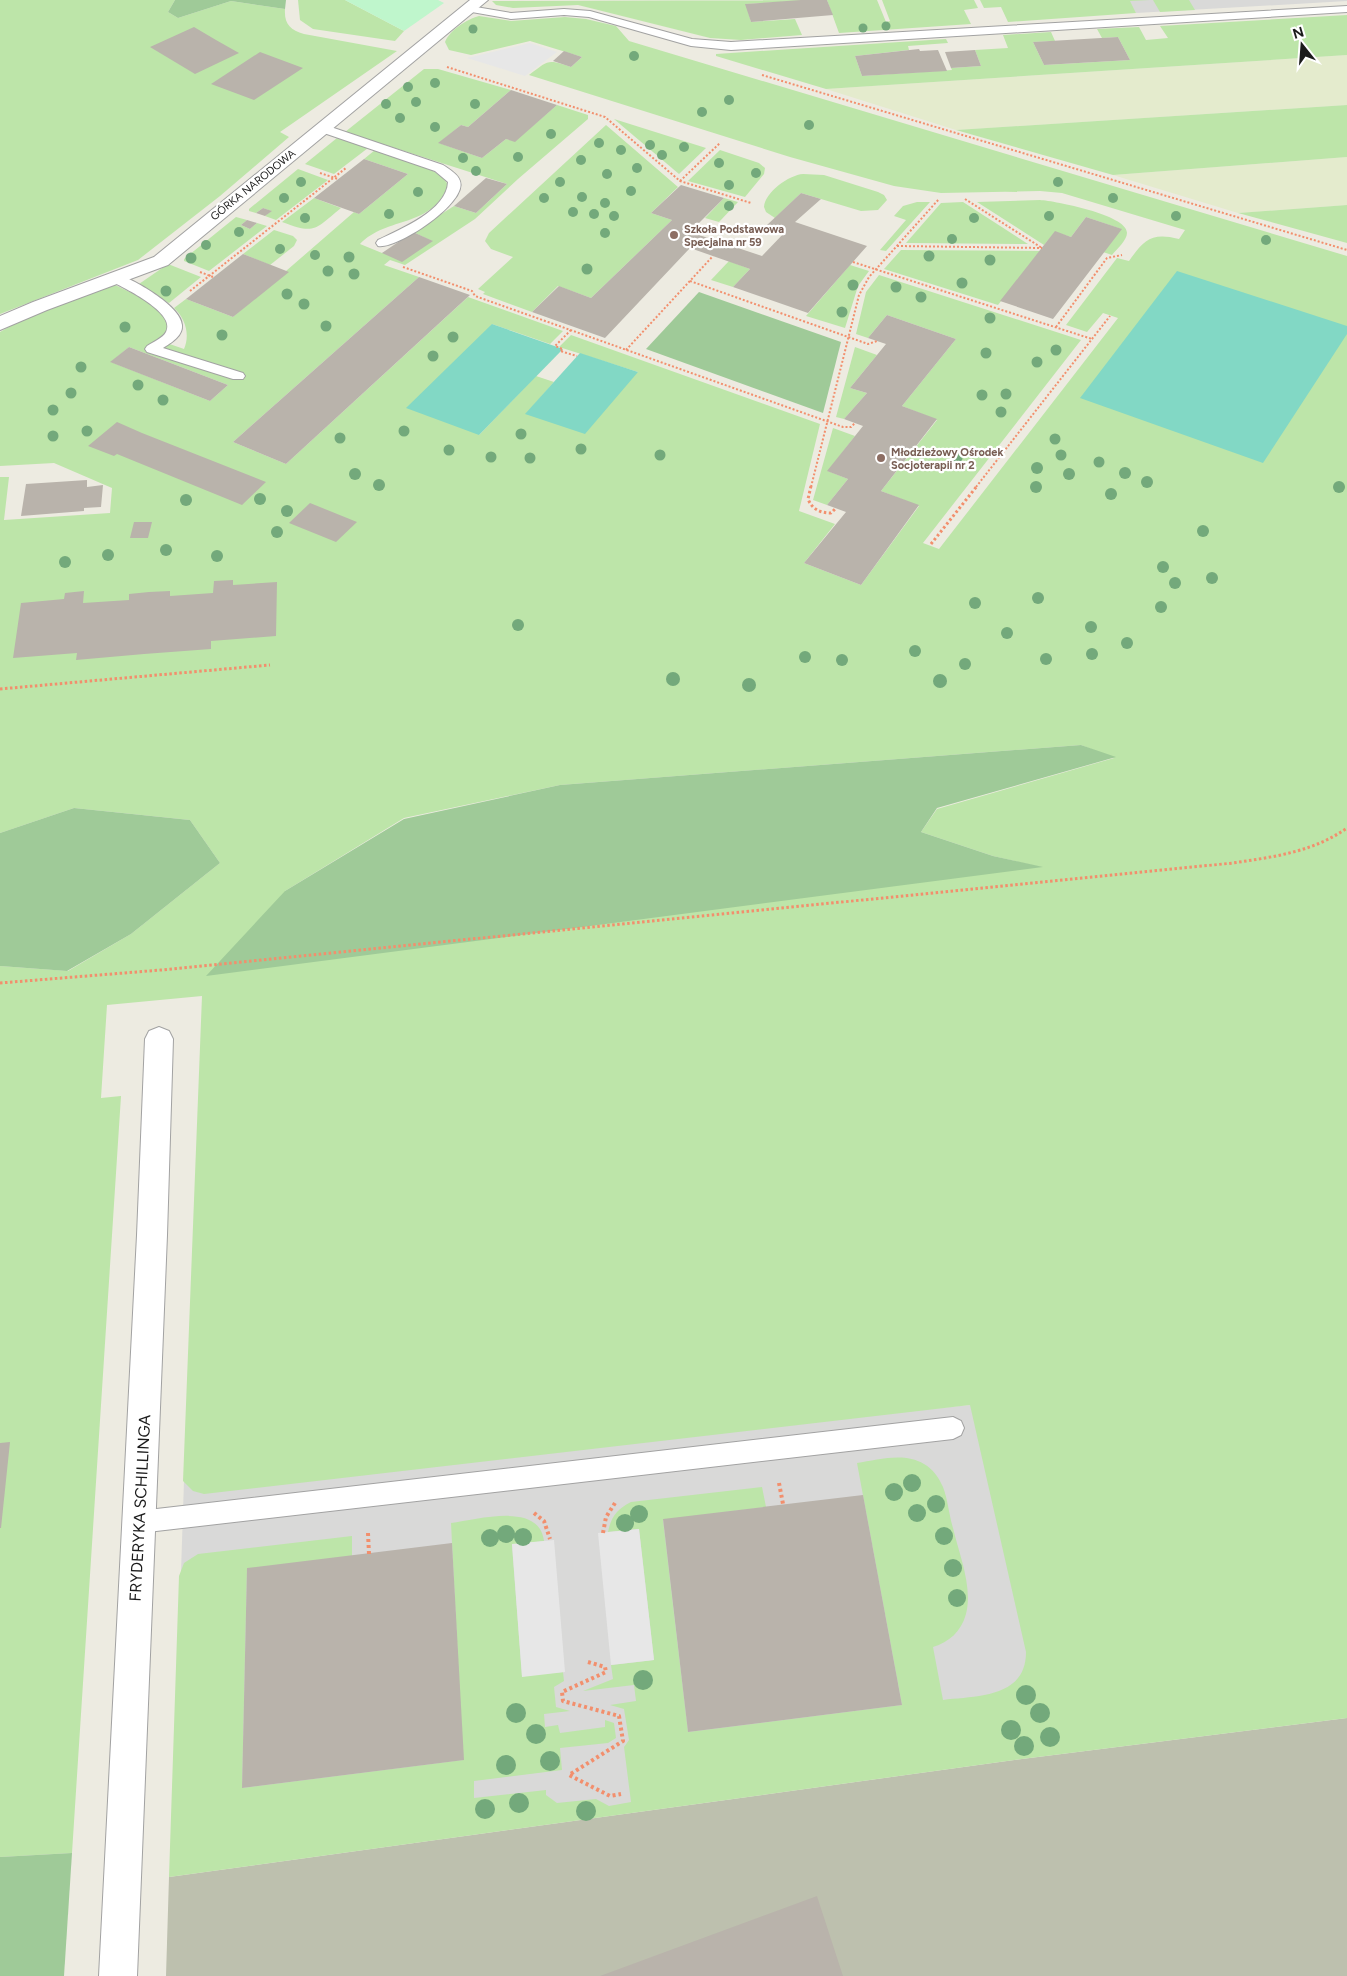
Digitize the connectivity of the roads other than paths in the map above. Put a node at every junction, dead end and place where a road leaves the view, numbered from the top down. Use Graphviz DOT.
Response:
graph roads {
  1 [pos="475,4"];
  2 [pos="1347,8"];
  3 [pos="322,128"];
  4 [pos="383,243"];
  5 [pos="116,278"];
  6 [pos="0,324"];
  7 [pos="238,376"];
  8 [pos="159,1039"];
  9 [pos="953,1428"];
  10 [pos="140,1522"];
  11 [pos="118,1976"];
  1 -- 2 [label="lane"];
  1 -- 3 [label="street, GÓRKA NARODOWA"];
  3 -- 4 [label="lane"];
  3 -- 5 [label="street, GÓRKA NARODOWA"];
  5 -- 6 [label="street, GÓRKA NARODOWA"];
  5 -- 7 [label="lane"];
  8 -- 10 [label="street, FRYDERYKA SCHILLINGA"];
  9 -- 10 [label="lane"];
  10 -- 11 [label="street, FRYDERYKA SCHILLINGA"];
}
